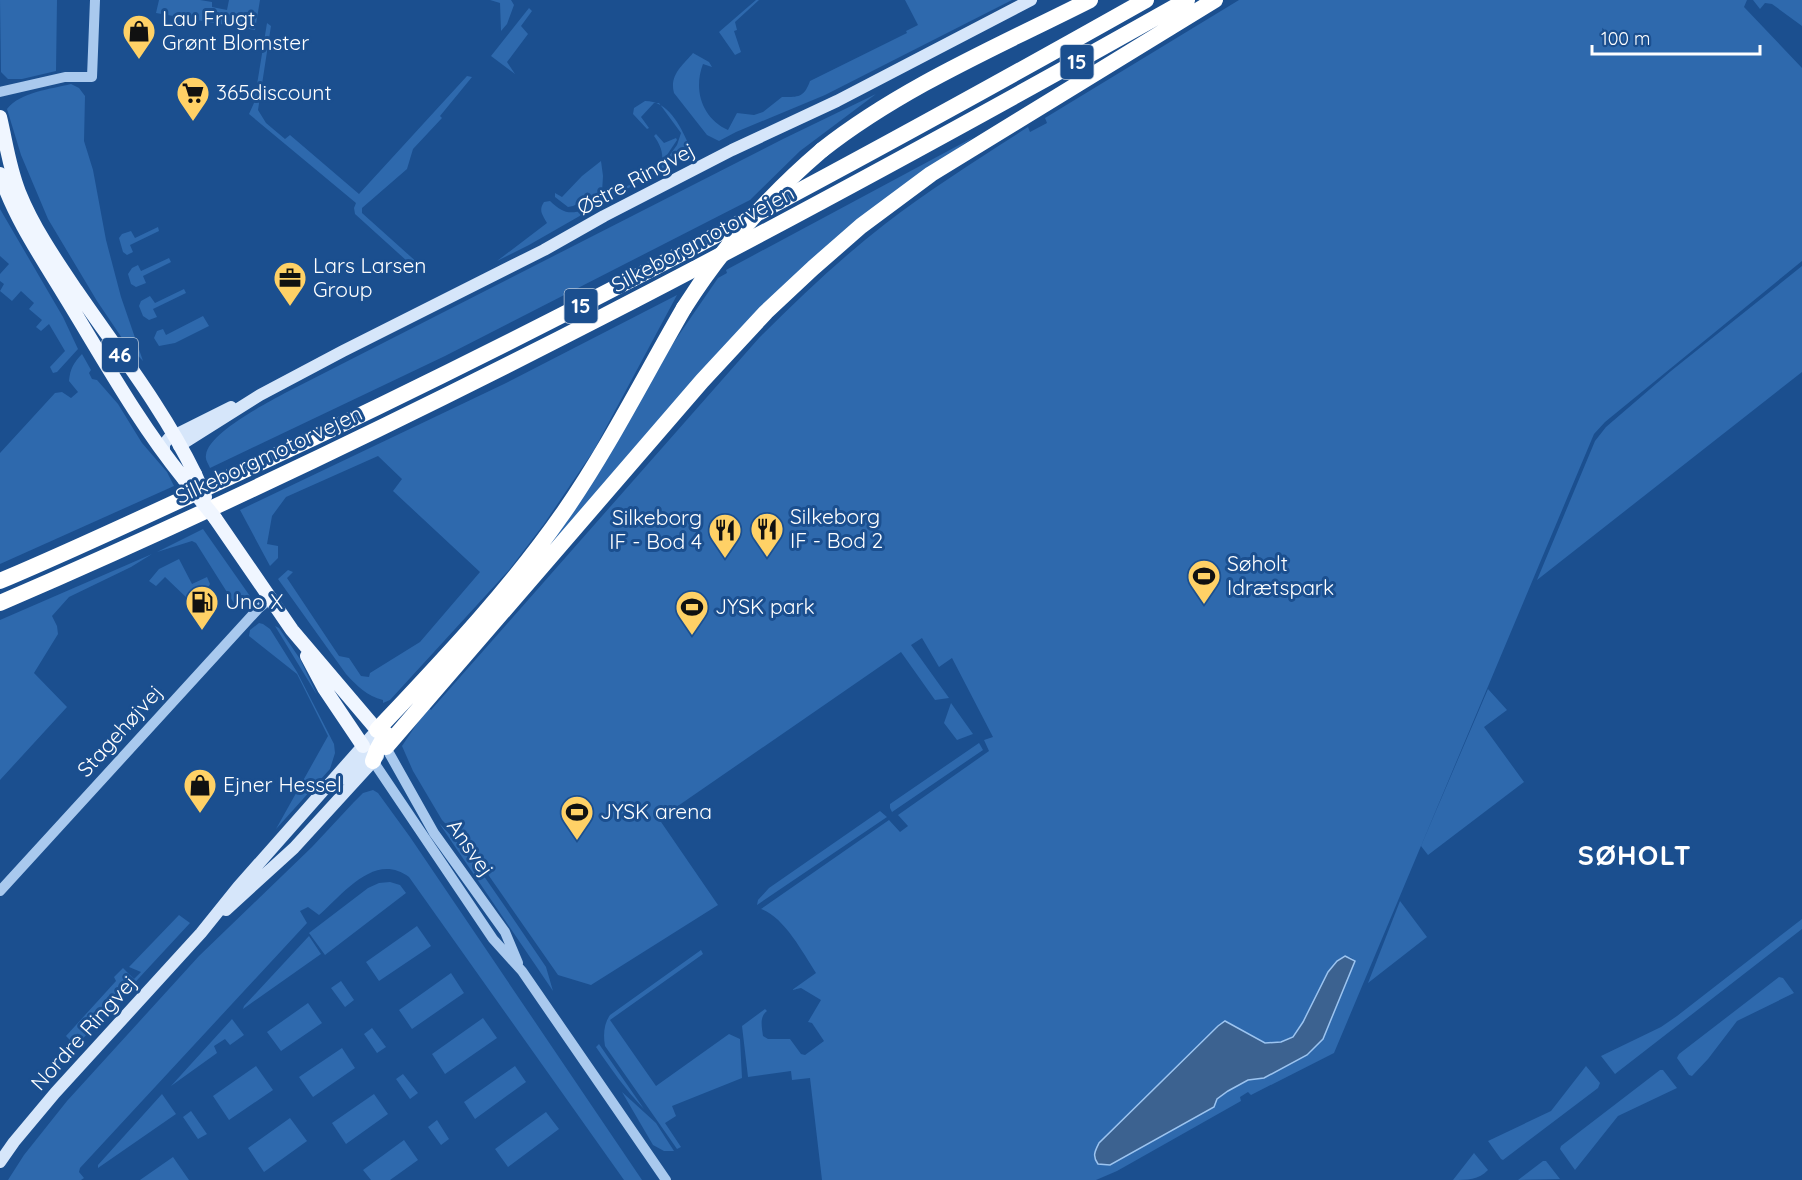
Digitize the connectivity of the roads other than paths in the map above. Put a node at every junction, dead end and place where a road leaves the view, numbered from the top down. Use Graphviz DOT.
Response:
graph roads {
  1 [pos="95,0"];
  2 [pos="1031,0"];
  3 [pos="1090,0"];
  4 [pos="1146,0"];
  5 [pos="1187,0"];
  6 [pos="1215,0"];
  7 [pos="0,92"];
  8 [pos="0,117"];
  9 [pos="4,161"];
  10 [pos="0,174"];
  11 [pos="171,443"];
  12 [pos="0,581"];
  13 [pos="270,599"];
  14 [pos="0,603"];
  15 [pos="292,630"];
  16 [pos="381,739"];
  17 [pos="368,753"];
  18 [pos="0,891"];
  19 [pos="201,933"];
  20 [pos="522,971"];
  21 [pos="0,1162"];
  22 [pos="666,1180"];
  1 -- 7 [label="street"];
  2 -- 11 [label="main road, Østre Ringvej"];
  3 -- 16 [label="highway, bridge"];
  4 -- 12 [label="highway, Silkeborgmotorvejen / 15"];
  5 -- 14 [label="highway, Silkeborgmotorvejen / 15"];
  6 -- 16 [label="highway"];
  8 -- 9 [label="main road, 46"];
  9 -- 11 [label="main road, 46"];
  10 -- 11 [label="main road, 46"];
  11 -- 13 [label="main road, 46, bridge"];
  13 -- 15 [label="main road, 46"];
  13 -- 18 [label="street, Stagehøjvej"];
  15 -- 16 [label="main road, 46"];
  15 -- 17 [label="main road, 46"];
  16 -- 17 [label="highway"];
  16 -- 20 [label="street, Ansvej"];
  17 -- 19 [label="main road, Nordre Ringvej"];
  17 -- 19 [label="main road, Nordre Ringvej"];
  17 -- 20 [label="street, Ansvej"];
  19 -- 21 [label="main road, Nordre Ringvej"];
  20 -- 22 [label="street, Ansvej"];
}
